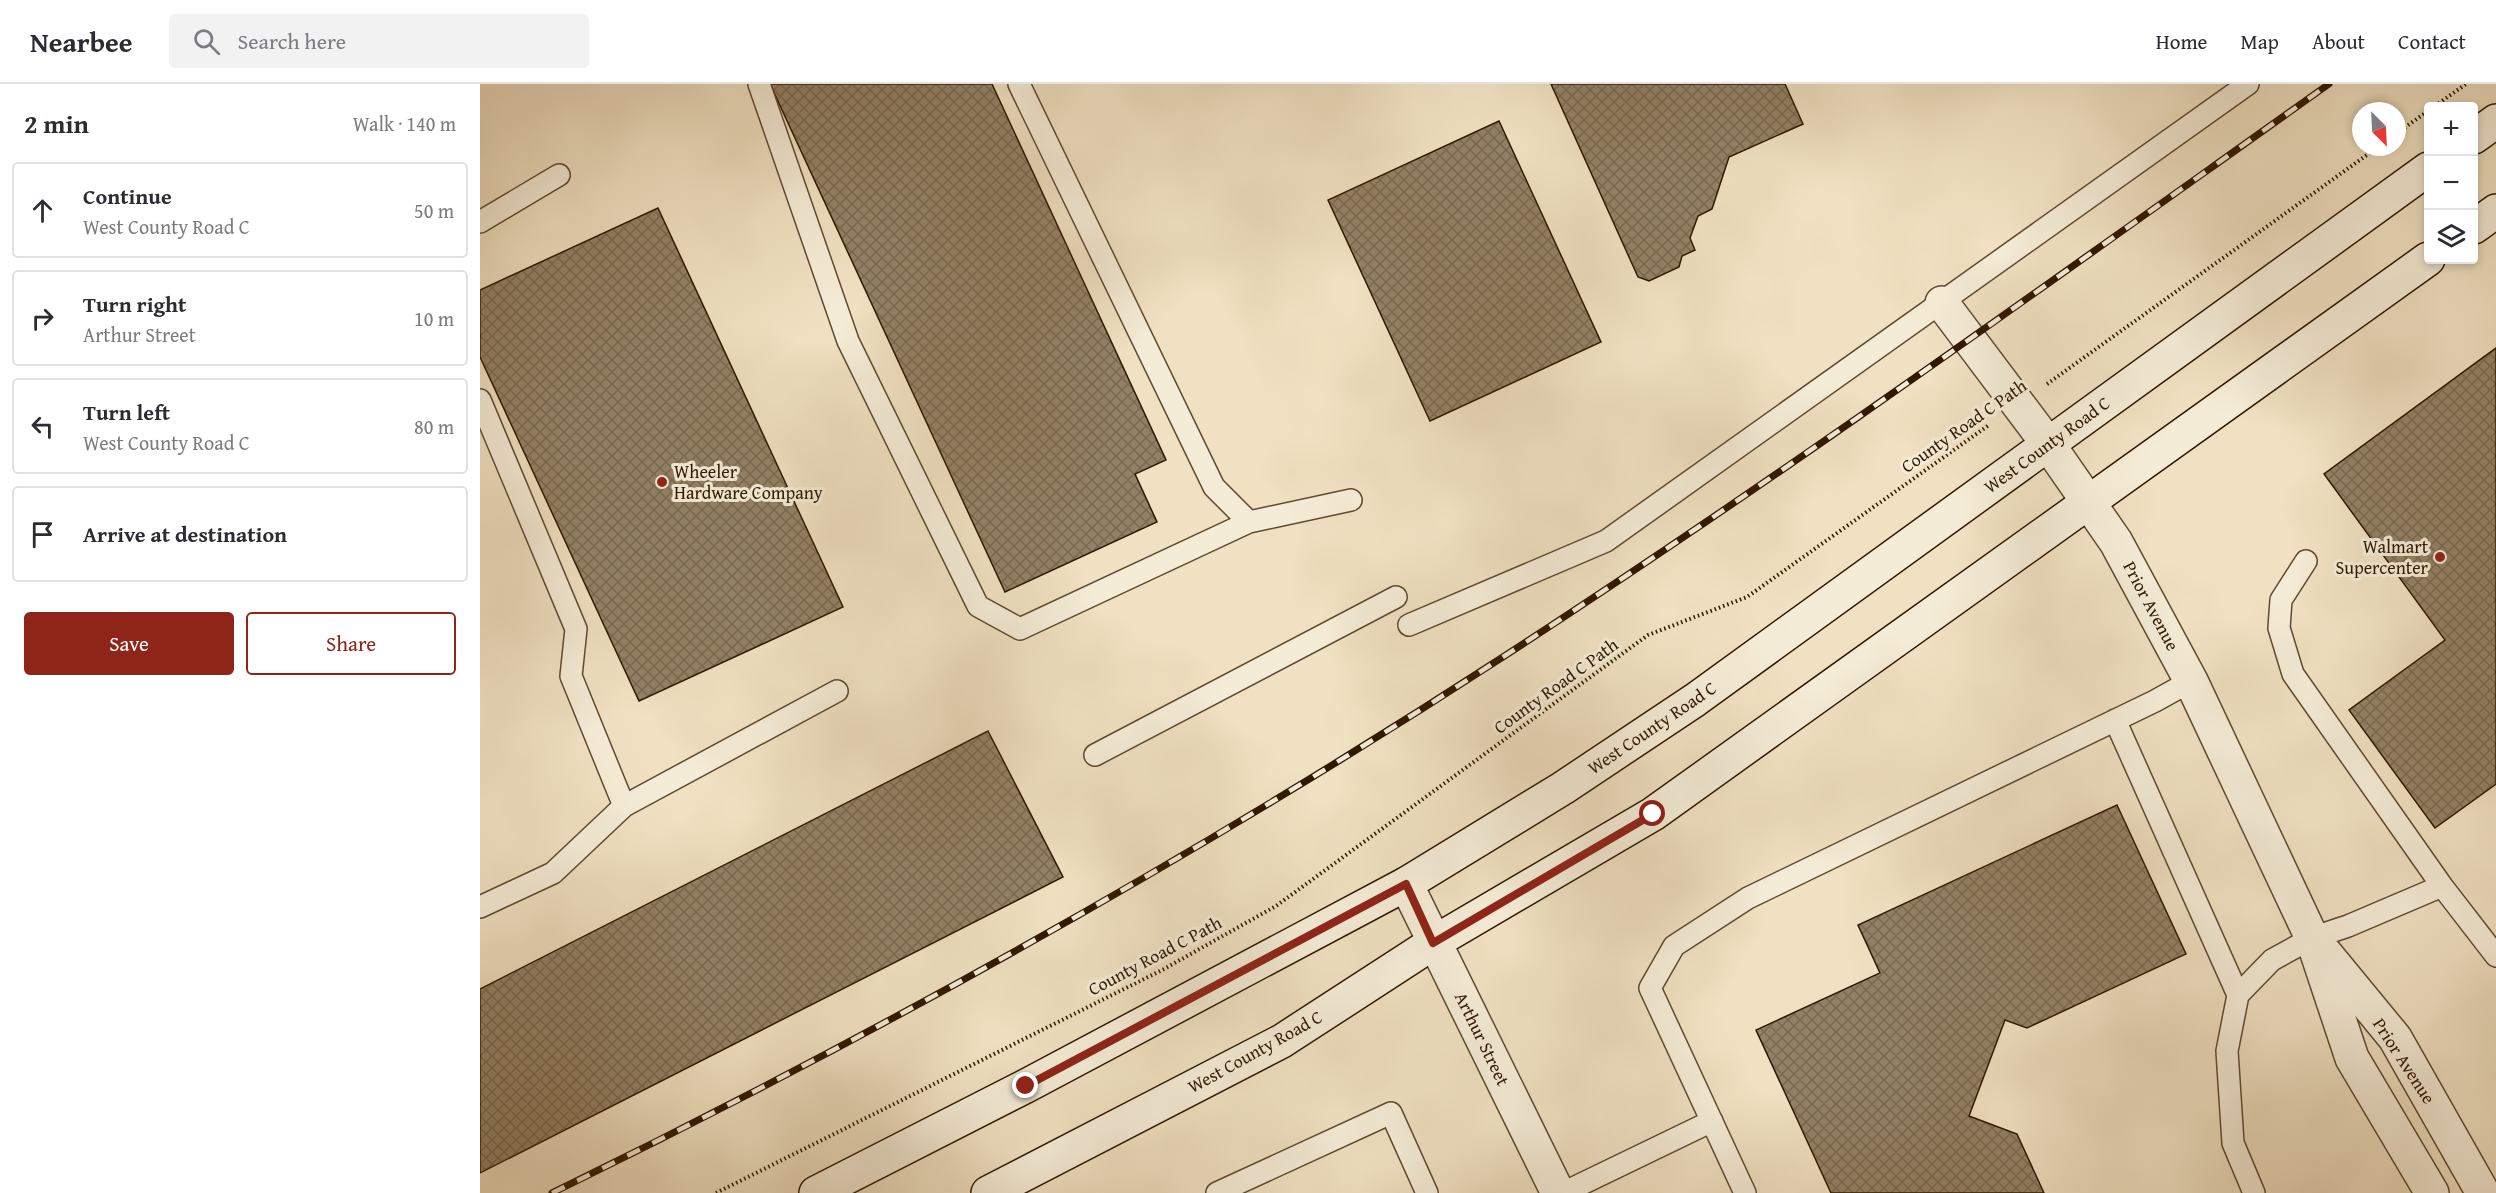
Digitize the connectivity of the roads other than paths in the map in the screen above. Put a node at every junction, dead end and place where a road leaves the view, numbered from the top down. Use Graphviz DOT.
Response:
graph roads {
  1 [pos="759,84"];
  2 [pos="1019,84"];
  3 [pos="2248,84"];
  4 [pos="2496,121"];
  5 [pos="2478,134"];
  6 [pos="2424,172"];
  7 [pos="559,175"];
  8 [pos="2496,211"];
  9 [pos="480,222"];
  10 [pos="2478,224"];
  11 [pos="2424,262"];
  12 [pos="1942,303"];
  13 [pos="480,400"];
  14 [pos="2048,444"];
  15 [pos="1351,500"];
  16 [pos="2089,502"];
  17 [pos="1249,522"];
  18 [pos="2306,561"];
  19 [pos="1396,597"];
  20 [pos="1409,625"];
  21 [pos="2191,681"];
  22 [pos="837,691"];
  23 [pos="2115,720"];
  24 [pos="1095,755"];
  25 [pos="624,806"];
  26 [pos="1406,884"];
  27 [pos="2442,886"];
  28 [pos="480,907"];
  29 [pos="2312,938"];
  30 [pos="1433,943"];
  31 [pos="2496,956"];
  32 [pos="2238,994"];
  33 [pos="1712,1121"];
  34 [pos="816,1193"];
  35 [pos="988,1193"];
  36 [pos="1217,1193"];
  37 [pos="1427,1193"];
  38 [pos="1558,1193"];
  39 [pos="1563,1193"];
  40 [pos="1745,1193"];
  41 [pos="2254,1193"];
  42 [pos="2433,1193"];
  43 [pos="2484,1193"];
  1 -- 17 [label="lane"];
  2 -- 17 [label="lane"];
  3 -- 12 [label="lane"];
  4 -- 5 [label="main road"];
  6 -- 14 [label="main road, West County Road C"];
  7 -- 9 [label="lane"];
  8 -- 10 [label="main road"];
  11 -- 16 [label="main road, West County Road C"];
  12 -- 14 [label="main road, Prior Avenue"];
  12 -- 20 [label="lane"];
  13 -- 25 [label="lane"];
  14 -- 16 [label="main road, Prior Avenue"];
  14 -- 26 [label="main road, West County Road C"];
  15 -- 17 [label="lane"];
  16 -- 21 [label="main road, Prior Avenue"];
  16 -- 30 [label="main road, West County Road C"];
  18 -- 27 [label="lane"];
  19 -- 24 [label="lane"];
  21 -- 23 [label="lane"];
  21 -- 29 [label="main road, Prior Avenue"];
  22 -- 25 [label="lane"];
  23 -- 32 [label="lane"];
  23 -- 33 [label="lane"];
  25 -- 28 [label="lane"];
  26 -- 30 [label="main road, Arthur Street"];
  26 -- 34 [label="main road, West County Road C"];
  27 -- 29 [label="lane"];
  27 -- 31 [label="lane"];
  29 -- 32 [label="lane"];
  29 -- 42 [label="main road, Prior Avenue"];
  29 -- 43 [label="main road, Prior Avenue"];
  30 -- 35 [label="main road, West County Road C"];
  30 -- 38 [label="main road, Arthur Street"];
  32 -- 41 [label="lane"];
  33 -- 39 [label="lane"];
  33 -- 40 [label="lane"];
  36 -- 37 [label="lane"];
}
